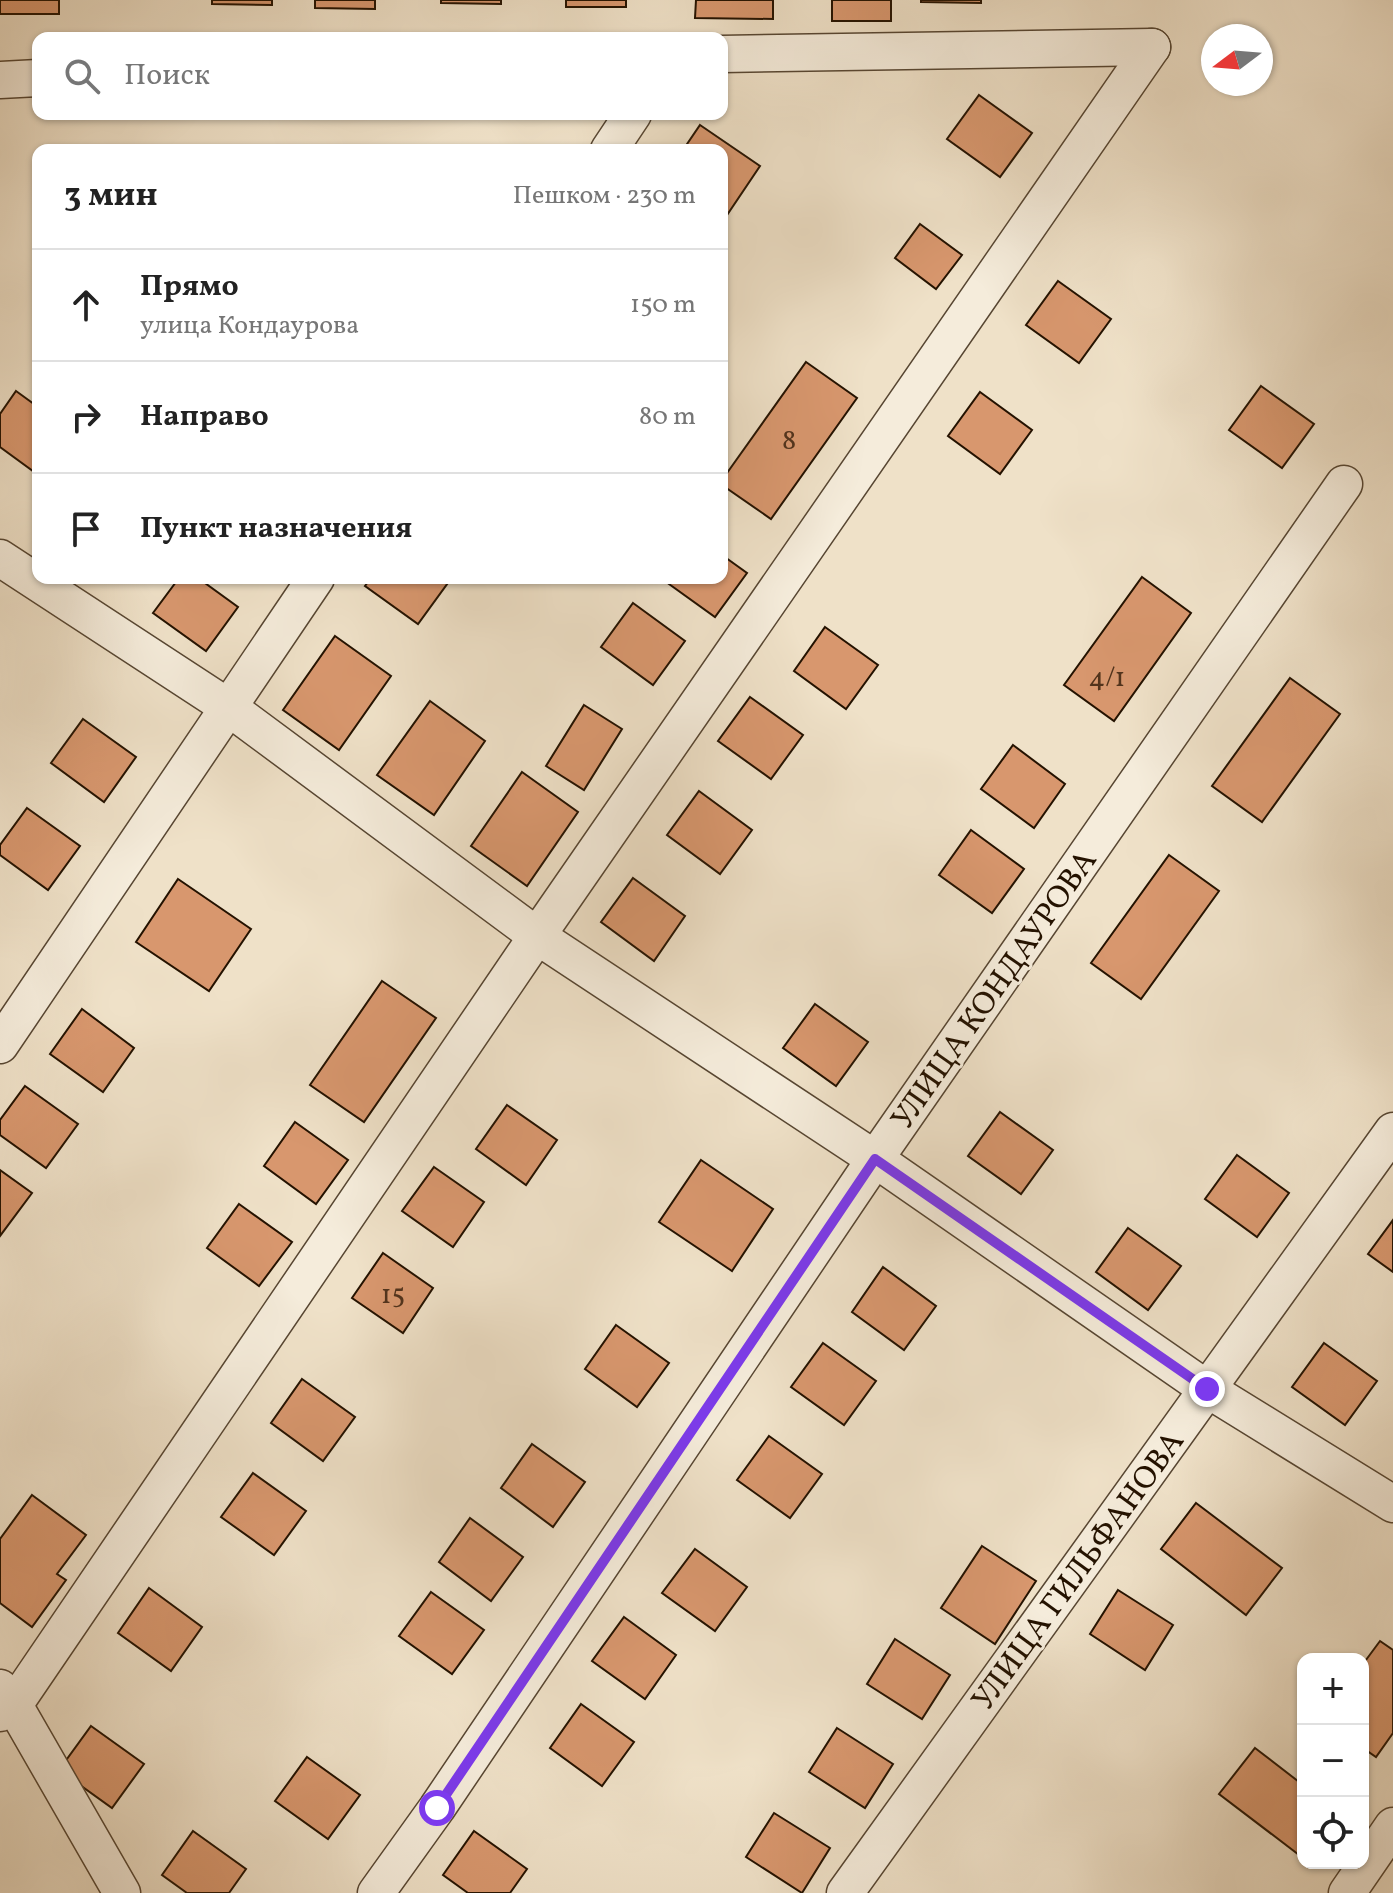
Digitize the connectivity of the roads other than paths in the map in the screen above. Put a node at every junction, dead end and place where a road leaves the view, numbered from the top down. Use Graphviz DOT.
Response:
graph roads {
  1 [pos="728,54"];
  2 [pos="32,78"];
  3 [pos="0,80"];
  4 [pos="629,120"];
  5 [pos="613,144"];
  6 [pos="1344,484"];
  7 [pos="0,558"];
  8 [pos="32,579"];
  9 [pos="40,584"];
  10 [pos="312,584"];
  11 [pos="228,707"];
  12 [pos="537,936"];
  13 [pos="0,1045"];
  14 [pos="1393,1131"];
  15 [pos="875,1159"];
  16 [pos="1207,1389"];
  17 [pos="1393,1504"];
  18 [pos="5,1702"];
  19 [pos="1393,1826"];
  20 [pos="122,1893"];
  21 [pos="376,1893"];
  22 [pos="845,1893"];
  23 [pos="1347,1893"];
  1 -- 12 [label="street"];
  2 -- 3 [label="street"];
  4 -- 5 [label="street"];
  6 -- 15 [label="street, УЛИЦА КОНДАУРОВА"];
  7 -- 8 [label="street"];
  9 -- 11 [label="street"];
  10 -- 11 [label="street"];
  11 -- 12 [label="street"];
  11 -- 13 [label="street"];
  12 -- 15 [label="street"];
  12 -- 18 [label="street"];
  14 -- 16 [label="street, УЛИЦА ГИЛЬФАНОВА"];
  15 -- 16 [label="street"];
  15 -- 21 [label="street, УЛИЦА КОНДАУРОВА"];
  16 -- 17 [label="street"];
  16 -- 22 [label="street, УЛИЦА ГИЛЬФАНОВА"];
  18 -- 20 [label="street"];
  19 -- 23 [label="street"];
}
